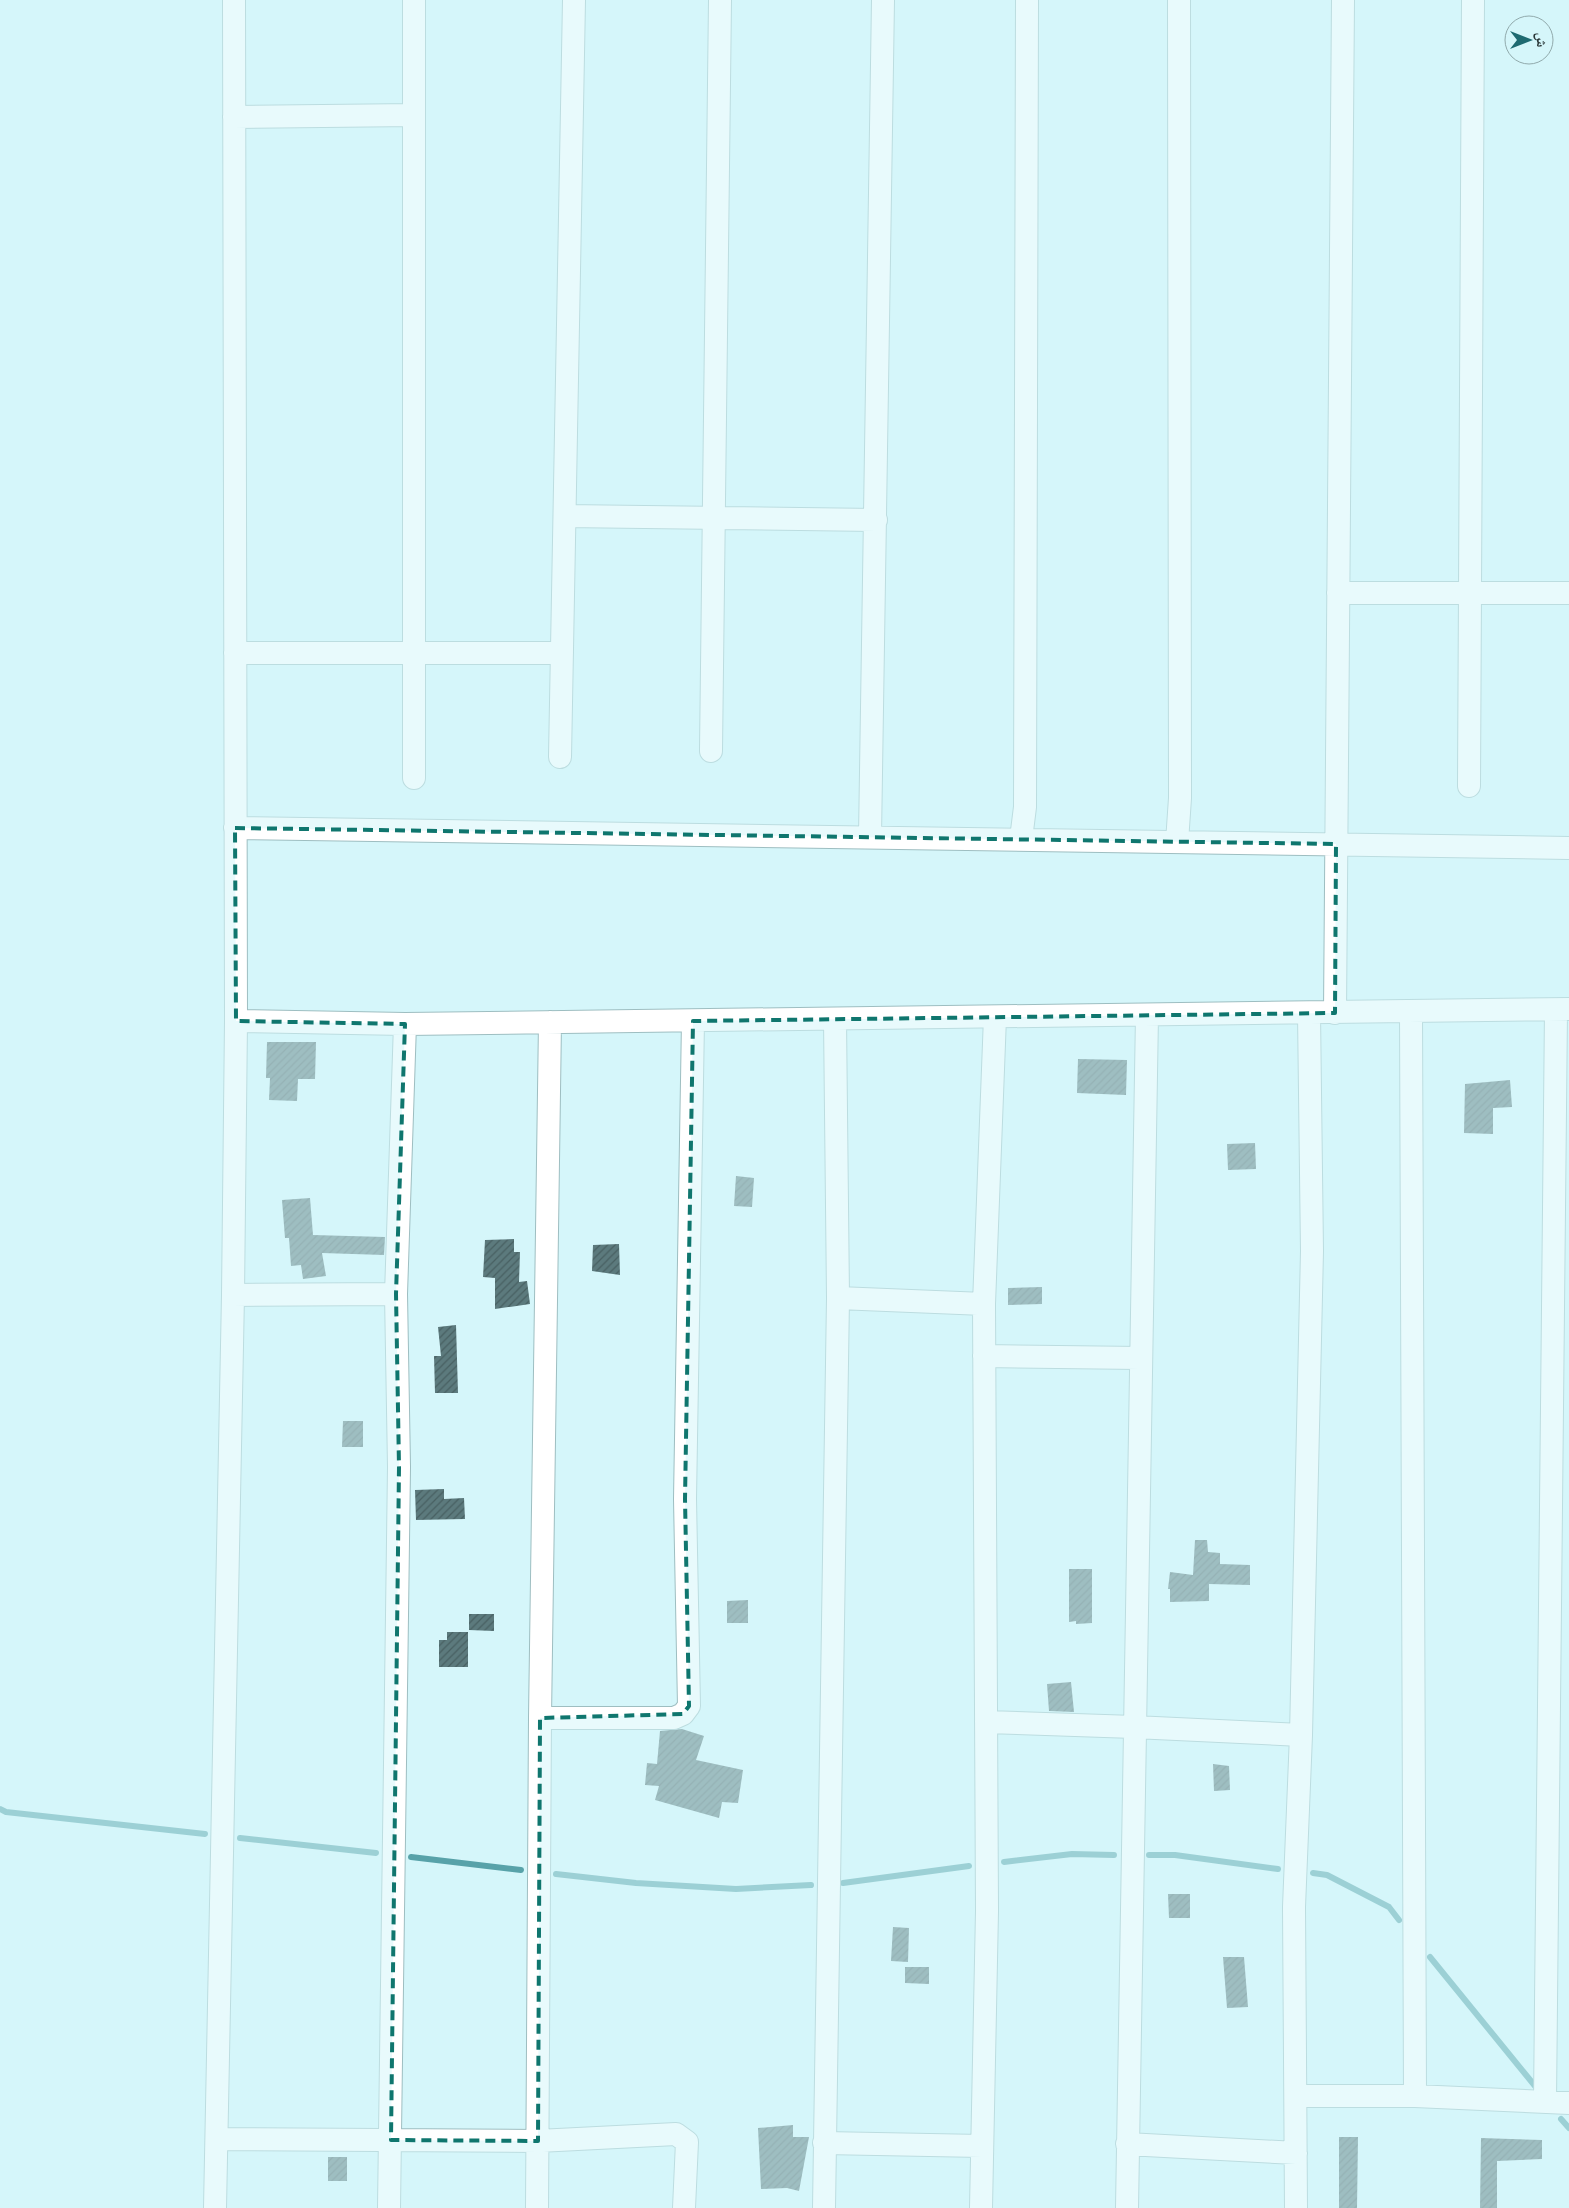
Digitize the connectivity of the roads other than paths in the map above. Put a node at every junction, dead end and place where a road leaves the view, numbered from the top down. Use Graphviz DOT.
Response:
graph roads {
  1 [pos="234,0"];
  2 [pos="414,0"];
  3 [pos="574,0"];
  4 [pos="720,0"];
  5 [pos="883,0"];
  6 [pos="1026,0"];
  7 [pos="1178,0"];
  8 [pos="1342,0"];
  9 [pos="1473,0"];
  10 [pos="414,116"];
  11 [pos="234,117"];
  12 [pos="565,516"];
  13 [pos="714,517"];
  14 [pos="876,520"];
  15 [pos="1338,592"];
  16 [pos="1470,592"];
  17 [pos="1569,592"];
  18 [pos="235,653"];
  19 [pos="414,653"];
  20 [pos="562,653"];
  21 [pos="711,751"];
  22 [pos="560,756"];
  23 [pos="414,778"];
  24 [pos="1469,786"];
  25 [pos="236,828"];
  26 [pos="870,837"];
  27 [pos="1021,839"];
  28 [pos="1177,842"];
  29 [pos="1336,844"];
  30 [pos="1569,848"];
  31 [pos="1563,1010"];
  32 [pos="1411,1011"];
  33 [pos="1310,1013"];
  34 [pos="1335,1013"];
  35 [pos="1147,1015"];
  36 [pos="995,1017"];
  37 [pos="835,1019"];
  38 [pos="236,1021"];
  39 [pos="693,1021"];
  40 [pos="550,1022"];
  41 [pos="405,1024"];
  42 [pos="396,1294"];
  43 [pos="233,1295"];
  44 [pos="838,1298"];
  45 [pos="984,1304"];
  46 [pos="984,1356"];
  47 [pos="1140,1358"];
  48 [pos="540,1718"];
  49 [pos="986,1722"];
  50 [pos="1134,1726"];
  51 [pos="1301,1736"];
  52 [pos="1296,2096"];
  53 [pos="1415,2096"];
  54 [pos="1545,2102"];
  55 [pos="1569,2103"];
  56 [pos="217,2139"];
  57 [pos="391,2140"];
  58 [pos="538,2141"];
  59 [pos="824,2143"];
  60 [pos="1127,2144"];
  61 [pos="982,2146"];
  62 [pos="1296,2153"];
  63 [pos="215,2208"];
  64 [pos="389,2208"];
  65 [pos="537,2208"];
  66 [pos="684,2208"];
  67 [pos="824,2208"];
  68 [pos="981,2208"];
  69 [pos="1126,2208"];
  70 [pos="1296,2208"];
  1 -- 11 [label="street"];
  2 -- 10 [label="street"];
  3 -- 12 [label="street"];
  4 -- 13 [label="street"];
  5 -- 14 [label="street"];
  6 -- 27 [label="street"];
  7 -- 28 [label="street"];
  8 -- 15 [label="street"];
  9 -- 16 [label="street"];
  10 -- 11 [label="street"];
  10 -- 19 [label="street"];
  11 -- 18 [label="street"];
  12 -- 13 [label="street"];
  12 -- 20 [label="street"];
  13 -- 14 [label="street"];
  13 -- 21 [label="street"];
  14 -- 26 [label="street"];
  15 -- 16 [label="street"];
  15 -- 29 [label="street"];
  16 -- 17 [label="street"];
  16 -- 24 [label="street"];
  18 -- 19 [label="street"];
  18 -- 25 [label="street"];
  19 -- 20 [label="street"];
  19 -- 23 [label="street"];
  20 -- 22 [label="street"];
  25 -- 26 [label="street"];
  25 -- 38 [label="street"];
  26 -- 27 [label="street"];
  27 -- 28 [label="street"];
  28 -- 29 [label="street"];
  29 -- 30 [label="street"];
  29 -- 34 [label="street"];
  31 -- 32 [label="street"];
  31 -- 54 [label="street"];
  32 -- 34 [label="street"];
  32 -- 53 [label="street"];
  33 -- 34 [label="street"];
  33 -- 35 [label="street"];
  33 -- 51 [label="street"];
  35 -- 36 [label="street"];
  35 -- 47 [label="street"];
  36 -- 37 [label="street"];
  36 -- 45 [label="street"];
  37 -- 39 [label="street"];
  37 -- 44 [label="street"];
  38 -- 41 [label="street"];
  38 -- 43 [label="street"];
  39 -- 40 [label="street"];
  39 -- 48 [label="street"];
  40 -- 41 [label="street"];
  40 -- 48 [label="street"];
  41 -- 42 [label="street"];
  42 -- 43 [label="street"];
  42 -- 57 [label="street"];
  43 -- 56 [label="street"];
  44 -- 45 [label="street"];
  44 -- 59 [label="street"];
  45 -- 46 [label="street"];
  46 -- 47 [label="street"];
  46 -- 49 [label="street"];
  47 -- 50 [label="street"];
  48 -- 58 [label="street"];
  49 -- 50 [label="street"];
  49 -- 61 [label="street"];
  50 -- 51 [label="street"];
  50 -- 60 [label="street"];
  51 -- 52 [label="street"];
  52 -- 53 [label="street"];
  52 -- 62 [label="street"];
  53 -- 54 [label="street"];
  54 -- 55 [label="street"];
  56 -- 57 [label="street"];
  56 -- 63 [label="street"];
  57 -- 58 [label="street"];
  57 -- 64 [label="street"];
  58 -- 65 [label="street"];
  58 -- 66 [label="street"];
  59 -- 61 [label="street"];
  59 -- 67 [label="street"];
  60 -- 62 [label="street"];
  60 -- 69 [label="street"];
  61 -- 68 [label="street"];
  62 -- 70 [label="street"];
}
